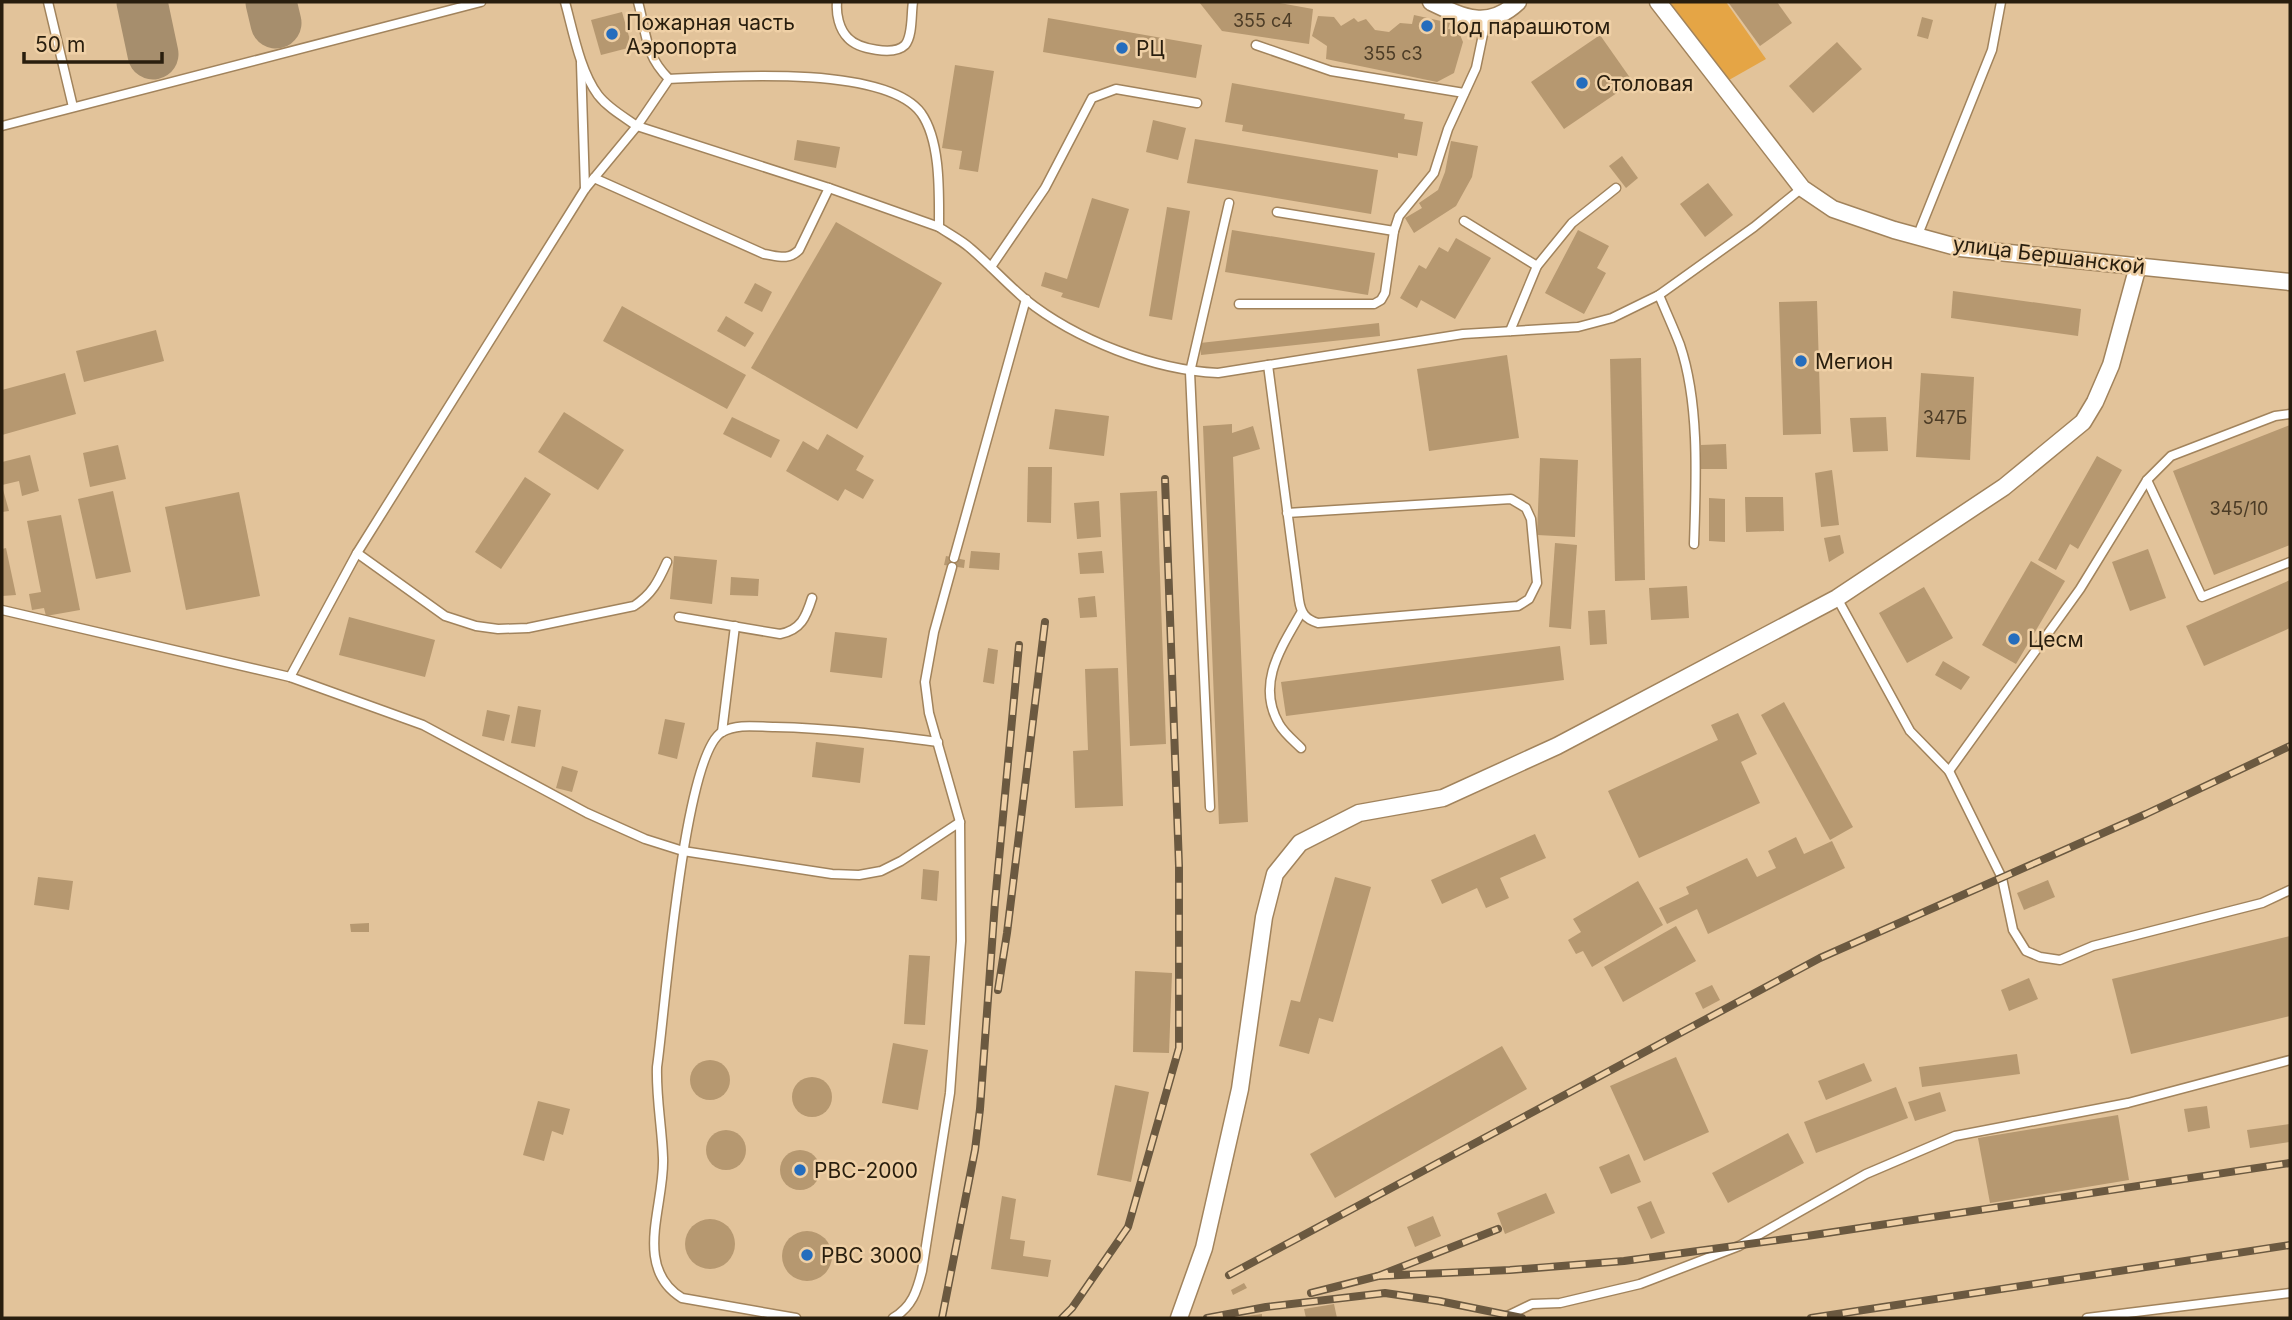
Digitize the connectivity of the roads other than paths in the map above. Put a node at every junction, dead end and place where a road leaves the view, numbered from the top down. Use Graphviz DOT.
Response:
graph roads {
  1 [pos="48,2"];
  2 [pos="481,2"];
  3 [pos="565,2"];
  4 [pos="638,2"];
  5 [pos="837,2"];
  6 [pos="913,2"];
  7 [pos="1431,2"];
  8 [pos="1518,2"];
  9 [pos="1658,2"];
  10 [pos="2001,2"];
  11 [pos="1486,20"];
  12 [pos="1256,45"];
  13 [pos="581,60"];
  14 [pos="669,79"];
  15 [pos="1464,93"];
  16 [pos="1197,103"];
  17 [pos="73,107"];
  18 [pos="2,126"];
  19 [pos="637,126"];
  20 [pos="594,178"];
  21 [pos="829,188"];
  22 [pos="1616,188"];
  23 [pos="1801,188"];
  24 [pos="585,189"];
  25 [pos="1230,203"];
  26 [pos="1277,212"];
  27 [pos="1464,220"];
  28 [pos="939,227"];
  29 [pos="1394,230"];
  30 [pos="1917,236"];
  31 [pos="1537,265"];
  32 [pos="2138,266"];
  33 [pos="991,267"];
  34 [pos="2290,282"];
  35 [pos="1659,295"];
  36 [pos="1026,299"];
  37 [pos="1239,304"];
  38 [pos="1510,331"];
  39 [pos="1268,365"];
  40 [pos="1190,372"];
  41 [pos="2290,414"];
  42 [pos="2147,480"];
  43 [pos="1287,513"];
  44 [pos="1694,544"];
  45 [pos="357,554"];
  46 [pos="667,562"];
  47 [pos="2290,562"];
  48 [pos="812,598"];
  49 [pos="1838,598"];
  50 [pos="2,610"];
  51 [pos="1301,613"];
  52 [pos="679,617"];
  53 [pos="735,626"];
  54 [pos="290,677"];
  55 [pos="722,732"];
  56 [pos="938,742"];
  57 [pos="1301,748"];
  58 [pos="1950,771"];
  59 [pos="1210,807"];
  60 [pos="960,822"];
  61 [pos="683,851"];
  62 [pos="2290,890"];
  63 [pos="2290,1060"];
  64 [pos="2290,1293"];
  65 [pos="796,1318"];
  66 [pos="893,1318"];
  67 [pos="1179,1318"];
  68 [pos="1503,1318"];
  69 [pos="2087,1318"];
  1 -- 17 [label="lane"];
  2 -- 17 [label="lane"];
  3 -- 13 [label="lane"];
  4 -- 14 [label="lane"];
  5 -- 6 [label="lane"];
  7 -- 11 [label="street"];
  8 -- 11 [label="street"];
  9 -- 23 [label="street, улица Бершанской"];
  10 -- 30 [label="lane"];
  11 -- 15 [label="lane"];
  12 -- 15 [label="lane"];
  13 -- 19 [label="lane"];
  13 -- 24 [label="lane"];
  14 -- 19 [label="lane"];
  14 -- 28 [label="lane"];
  15 -- 29 [label="lane"];
  16 -- 33 [label="lane"];
  17 -- 18 [label="lane"];
  19 -- 20 [label="lane"];
  19 -- 21 [label="lane"];
  20 -- 21 [label="lane"];
  20 -- 24 [label="lane"];
  21 -- 28 [label="lane"];
  22 -- 31 [label="lane"];
  23 -- 30 [label="street, улица Бершанской"];
  23 -- 35 [label="lane"];
  24 -- 45 [label="lane"];
  25 -- 40 [label="lane"];
  26 -- 29 [label="lane"];
  27 -- 31 [label="lane"];
  28 -- 33 [label="lane"];
  29 -- 37 [label="lane"];
  30 -- 32 [label="street, улица Бершанской"];
  31 -- 38 [label="lane"];
  32 -- 34 [label="street, улица Бершанской"];
  32 -- 49 [label="street"];
  33 -- 36 [label="lane"];
  35 -- 38 [label="lane"];
  35 -- 44 [label="lane"];
  36 -- 40 [label="lane"];
  36 -- 56 [label="lane"];
  38 -- 39 [label="lane"];
  39 -- 40 [label="lane"];
  39 -- 43 [label="lane"];
  40 -- 59 [label="lane"];
  41 -- 42 [label="lane"];
  42 -- 47 [label="lane"];
  42 -- 58 [label="lane"];
  43 -- 51 [label="lane"];
  43 -- 51 [label="lane"];
  45 -- 46 [label="lane"];
  45 -- 54 [label="lane"];
  48 -- 53 [label="lane"];
  49 -- 58 [label="lane"];
  49 -- 67 [label="street"];
  50 -- 54 [label="lane"];
  51 -- 57 [label="lane"];
  52 -- 53 [label="lane"];
  53 -- 55 [label="lane"];
  54 -- 61 [label="lane"];
  55 -- 56 [label="lane"];
  55 -- 61 [label="lane"];
  56 -- 60 [label="lane"];
  58 -- 62 [label="lane"];
  60 -- 61 [label="lane"];
  60 -- 66 [label="lane"];
  61 -- 65 [label="lane"];
  63 -- 68 [label="lane"];
  64 -- 69 [label="lane"];
}
